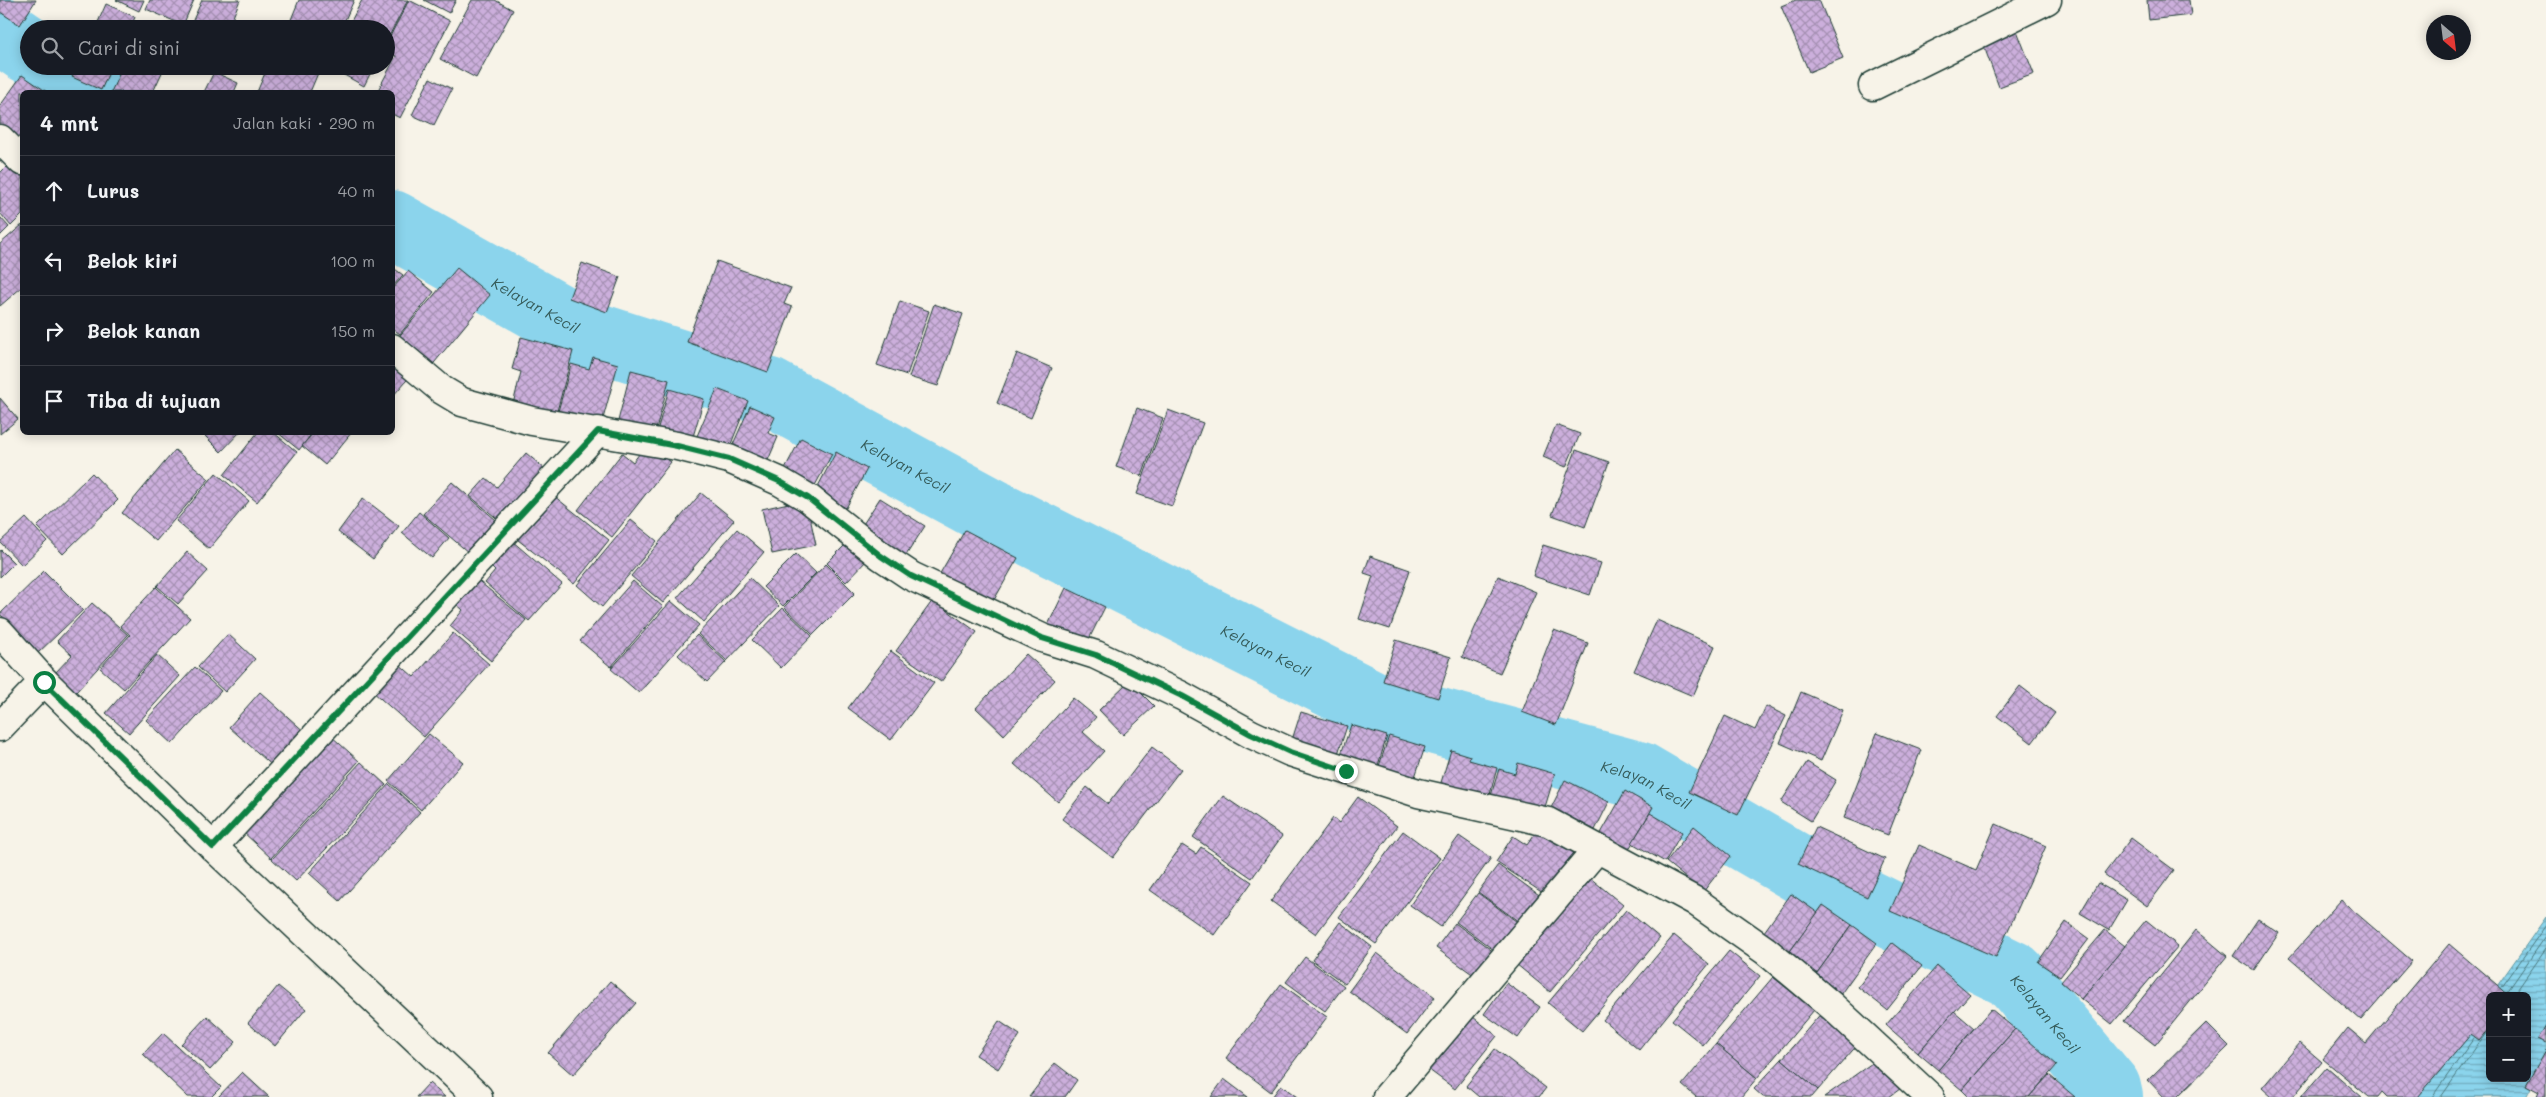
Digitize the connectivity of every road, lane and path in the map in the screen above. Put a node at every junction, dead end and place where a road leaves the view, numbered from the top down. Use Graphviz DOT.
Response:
graph roads {
  1 [pos="2047,0"];
  2 [pos="1873,86"];
  3 [pos="0,139"];
  4 [pos="20,159"];
  5 [pos="395,351"];
  6 [pos="598,431"];
  7 [pos="0,632"];
  8 [pos="44,682"];
  9 [pos="0,727"];
  10 [pos="213,847"];
  11 [pos="1597,849"];
  12 [pos="478,1097"];
  13 [pos="1387,1097"];
  14 [pos="1930,1097"];
  1 -- 2 [label="street"];
  3 -- 4 [label="street"];
  5 -- 6 [label="street"];
  6 -- 10 [label="street"];
  6 -- 11 [label="street"];
  7 -- 8 [label="street"];
  8 -- 9 [label="street"];
  8 -- 10 [label="street"];
  10 -- 12 [label="street"];
  11 -- 13 [label="street"];
  11 -- 14 [label="street"];
}
